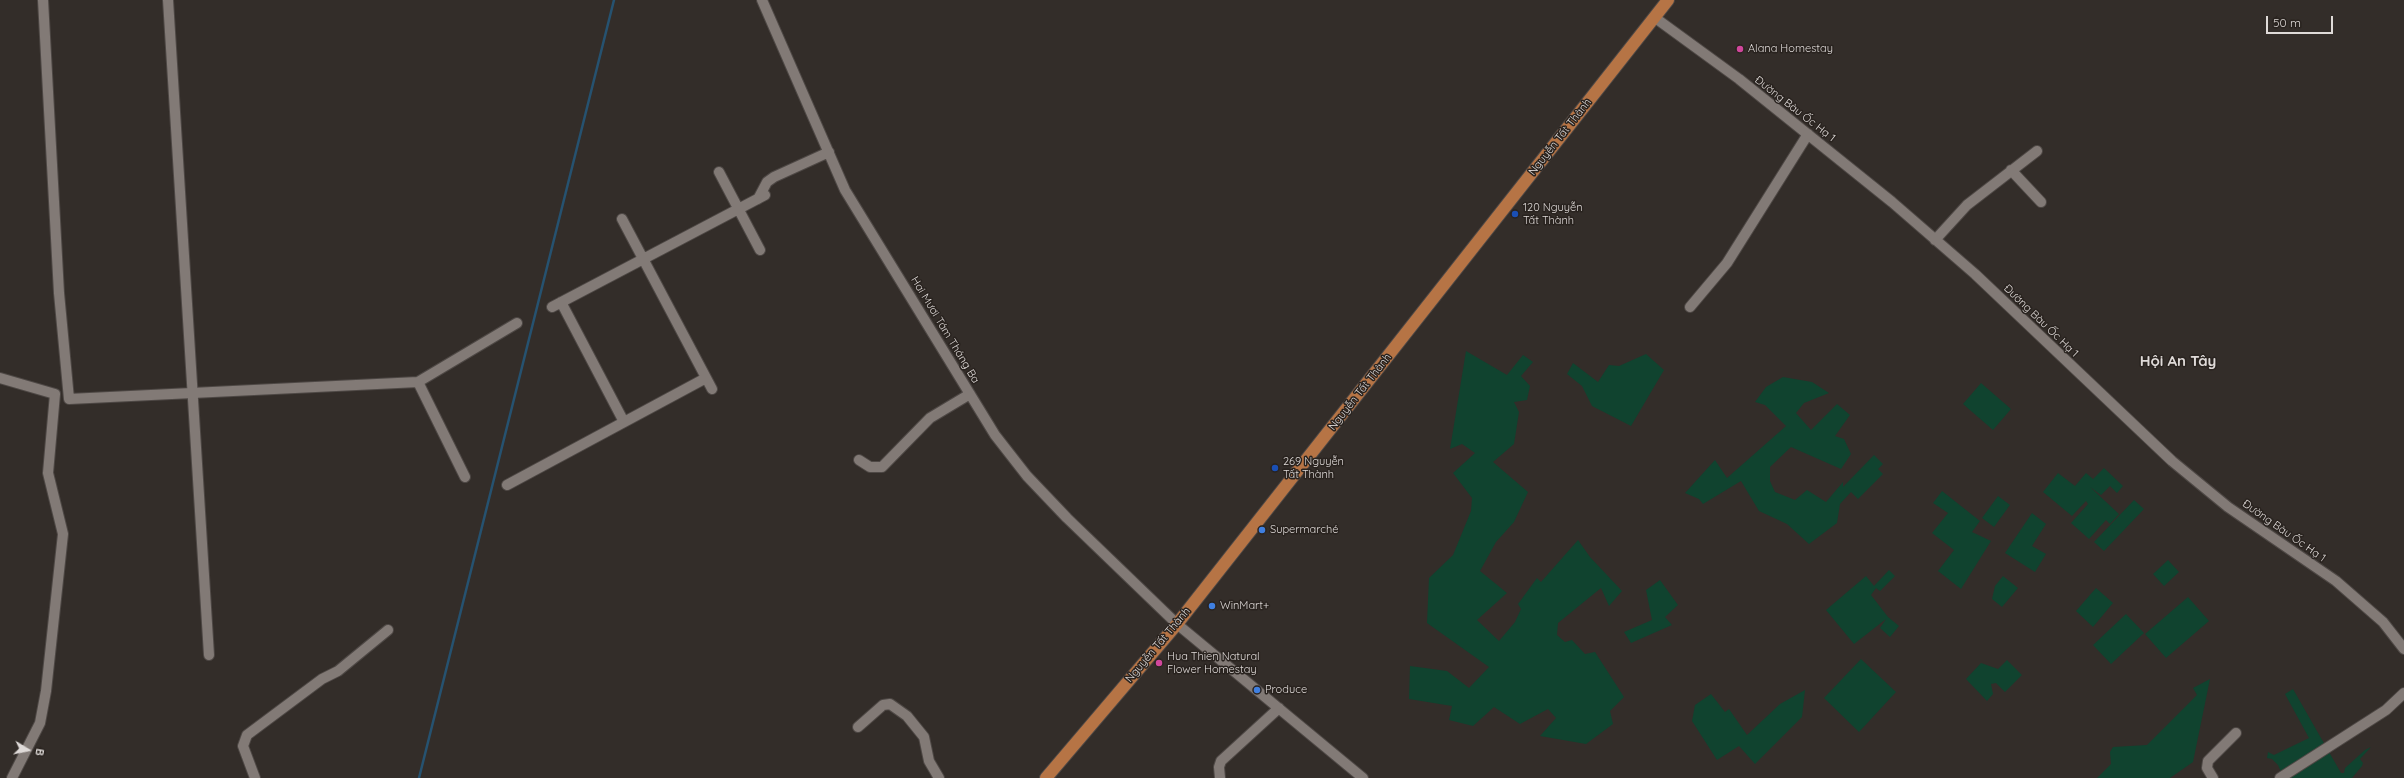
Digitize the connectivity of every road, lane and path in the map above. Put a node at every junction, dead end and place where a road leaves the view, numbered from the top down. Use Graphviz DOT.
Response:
graph roads {
  1 [pos="43,0"];
  2 [pos="168,0"];
  3 [pos="762,0"];
  4 [pos="1668,0"];
  5 [pos="1654,17"];
  6 [pos="1808,134"];
  7 [pos="2037,151"];
  8 [pos="829,152"];
  9 [pos="2011,170"];
  10 [pos="719,172"];
  11 [pos="2041,202"];
  12 [pos="738,209"];
  13 [pos="622,219"];
  14 [pos="1935,240"];
  15 [pos="760,250"];
  16 [pos="644,259"];
  17 [pos="1690,307"];
  18 [pos="517,323"];
  19 [pos="0,378"];
  20 [pos="706,378"];
  21 [pos="418,382"];
  22 [pos="712,389"];
  23 [pos="193,394"];
  24 [pos="970,394"];
  25 [pos="624,422"];
  26 [pos="859,460"];
  27 [pos="465,477"];
  28 [pos="507,485"];
  29 [pos="1177,624"];
  30 [pos="388,630"];
  31 [pos="2403,644"];
  32 [pos="209,655"];
  33 [pos="2404,693"];
  34 [pos="1278,708"];
  35 [pos="858,728"];
  36 [pos="2236,733"];
  37 [pos="12,778"];
  38 [pos="255,778"];
  39 [pos="939,778"];
  40 [pos="1046,778"];
  41 [pos="1220,778"];
  42 [pos="1363,778"];
  43 [pos="2213,778"];
  44 [pos="2280,778"];
  1 -- 23 [label="street"];
  2 -- 23 [label="street"];
  3 -- 8 [label="street, Hai Mươi Tám Tháng Ba"];
  4 -- 5 [label="main road, Nguyễn Tất Thành"];
  5 -- 6 [label="street, Đường Bàu Ốc Hạ 1"];
  5 -- 29 [label="main road, Nguyễn Tất Thành"];
  6 -- 14 [label="street, Đường Bàu Ốc Hạ 1"];
  6 -- 17 [label="street"];
  7 -- 9 [label="street"];
  8 -- 12 [label="street"];
  8 -- 24 [label="street, Hai Mươi Tám Tháng Ba"];
  9 -- 11 [label="street"];
  9 -- 14 [label="street"];
  10 -- 12 [label="street"];
  12 -- 15 [label="street"];
  12 -- 16 [label="street"];
  13 -- 16 [label="street"];
  14 -- 31 [label="street, Đường Bàu Ốc Hạ 1"];
  16 -- 20 [label="street"];
  16 -- 25 [label="street"];
  18 -- 21 [label="street"];
  19 -- 37 [label="street"];
  20 -- 22 [label="street"];
  20 -- 25 [label="street"];
  21 -- 23 [label="street"];
  21 -- 27 [label="street"];
  23 -- 32 [label="street"];
  24 -- 26 [label="street"];
  24 -- 29 [label="street, Hai Mươi Tám Tháng Ba"];
  25 -- 28 [label="street"];
  29 -- 34 [label="street, Hai Mươi Tám Tháng Ba"];
  29 -- 40 [label="main road, Nguyễn Tất Thành"];
  30 -- 38 [label="street"];
  33 -- 44 [label="street"];
  34 -- 41 [label="street"];
  34 -- 42 [label="street, Hai Mươi Tám Tháng Ba"];
  35 -- 39 [label="street"];
  36 -- 43 [label="street"];
}
